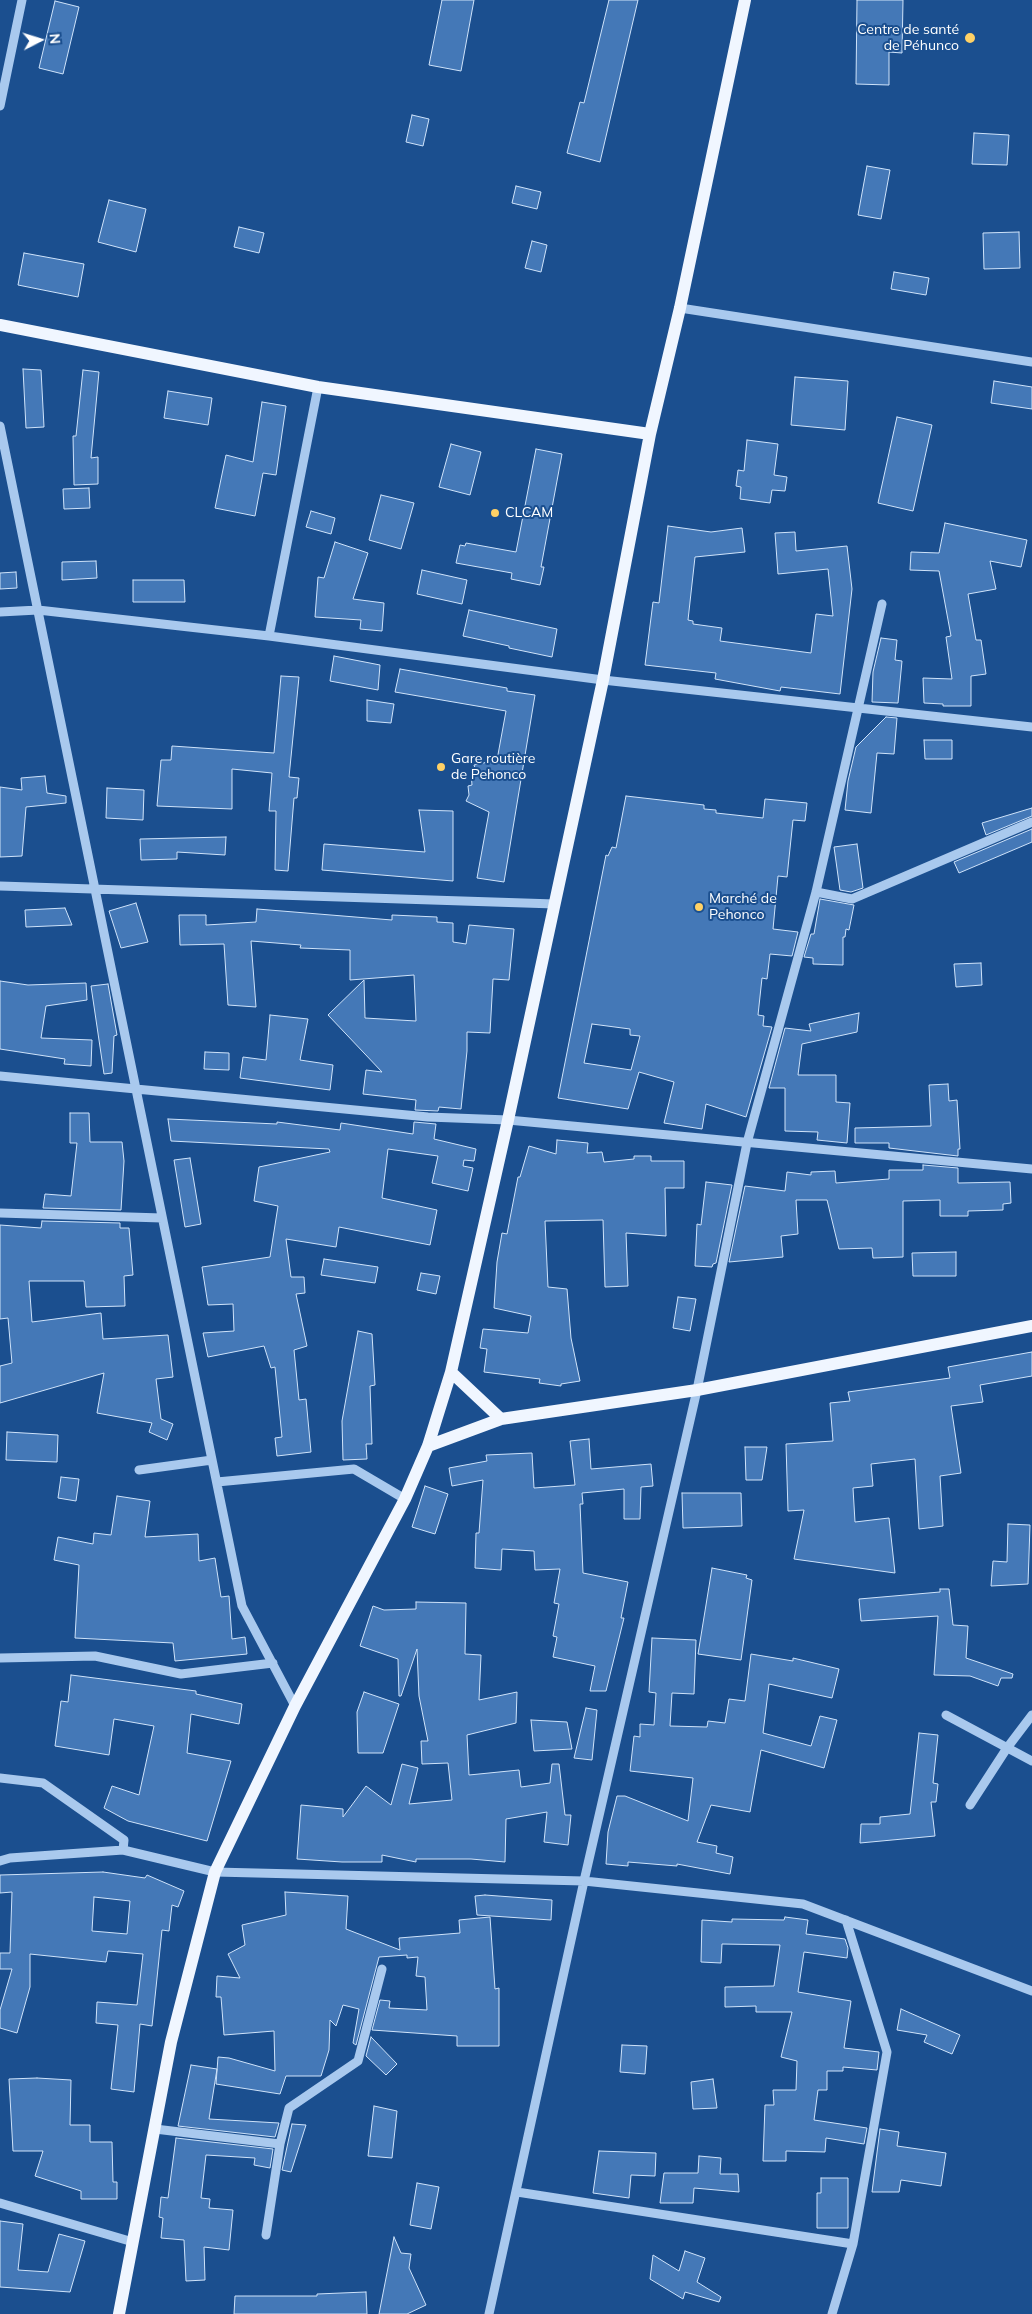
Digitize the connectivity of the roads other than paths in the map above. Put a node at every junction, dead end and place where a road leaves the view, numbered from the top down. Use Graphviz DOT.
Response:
graph roads {
  1 [pos="22,0"];
  2 [pos="746,0"];
  3 [pos="0,106"];
  4 [pos="680,308"];
  5 [pos="0,325"];
  6 [pos="1032,362"];
  7 [pos="318,388"];
  8 [pos="0,426"];
  9 [pos="650,434"];
  10 [pos="882,604"];
  11 [pos="38,610"];
  12 [pos="0,612"];
  13 [pos="269,636"];
  14 [pos="603,680"];
  15 [pos="858,707"];
  16 [pos="1032,727"];
  17 [pos="1032,822"];
  18 [pos="0,886"];
  19 [pos="95,889"];
  20 [pos="816,892"];
  21 [pos="555,904"];
  22 [pos="0,1076"];
  23 [pos="136,1089"];
  24 [pos="508,1120"];
  25 [pos="747,1143"];
  26 [pos="1032,1169"];
  27 [pos="0,1213"];
  28 [pos="162,1218"];
  29 [pos="1032,1326"];
  30 [pos="450,1372"];
  31 [pos="697,1390"];
  32 [pos="501,1420"];
  33 [pos="428,1446"];
  34 [pos="212,1460"];
  35 [pos="139,1470"];
  36 [pos="217,1482"];
  37 [pos="405,1499"];
  38 [pos="0,1658"];
  39 [pos="272,1663"];
  40 [pos="295,1706"];
  41 [pos="946,1715"];
  42 [pos="1032,1715"];
  43 [pos="1007,1748"];
  44 [pos="1032,1761"];
  45 [pos="0,1778"];
  46 [pos="970,1805"];
  47 [pos="123,1850"];
  48 [pos="0,1861"];
  49 [pos="215,1872"];
  50 [pos="584,1880"];
  51 [pos="846,1920"];
  52 [pos="382,1969"];
  53 [pos="1032,1991"];
  54 [pos="155,2129"];
  55 [pos="280,2144"];
  56 [pos="517,2192"];
  57 [pos="0,2203"];
  58 [pos="266,2235"];
  59 [pos="133,2242"];
  60 [pos="853,2244"];
  61 [pos="119,2314"];
  62 [pos="489,2314"];
  63 [pos="832,2314"];
  1 -- 3 [label="street"];
  2 -- 4 [label="main road"];
  4 -- 6 [label="street"];
  4 -- 9 [label="main road"];
  5 -- 7 [label="main road"];
  7 -- 9 [label="main road"];
  7 -- 13 [label="street"];
  8 -- 11 [label="street"];
  9 -- 14 [label="main road"];
  10 -- 15 [label="street"];
  11 -- 12 [label="street"];
  11 -- 13 [label="street"];
  11 -- 19 [label="street"];
  13 -- 14 [label="street"];
  14 -- 15 [label="street"];
  14 -- 21 [label="main road"];
  15 -- 16 [label="street"];
  15 -- 20 [label="street"];
  17 -- 20 [label="street"];
  18 -- 19 [label="street"];
  19 -- 21 [label="street"];
  19 -- 23 [label="street"];
  20 -- 25 [label="street"];
  21 -- 24 [label="main road"];
  22 -- 23 [label="street"];
  23 -- 24 [label="street"];
  23 -- 28 [label="street"];
  24 -- 25 [label="street"];
  24 -- 30 [label="main road"];
  25 -- 26 [label="street"];
  25 -- 31 [label="street"];
  27 -- 28 [label="street"];
  28 -- 34 [label="street"];
  29 -- 31 [label="main road"];
  30 -- 32 [label="main road"];
  30 -- 33 [label="main road"];
  31 -- 32 [label="main road"];
  31 -- 50 [label="street"];
  32 -- 33 [label="main road"];
  33 -- 37 [label="main road"];
  34 -- 35 [label="street"];
  34 -- 36 [label="street"];
  36 -- 37 [label="street"];
  36 -- 39 [label="street"];
  37 -- 40 [label="main road"];
  38 -- 39 [label="street"];
  39 -- 40 [label="street"];
  40 -- 49 [label="main road"];
  41 -- 43 [label="street"];
  42 -- 43 [label="street"];
  43 -- 44 [label="street"];
  43 -- 46 [label="street"];
  45 -- 47 [label="street"];
  47 -- 48 [label="street"];
  47 -- 49 [label="street"];
  49 -- 50 [label="street"];
  49 -- 54 [label="main road"];
  50 -- 51 [label="street"];
  50 -- 56 [label="street"];
  51 -- 53 [label="street"];
  51 -- 60 [label="street"];
  52 -- 55 [label="street"];
  54 -- 55 [label="street"];
  54 -- 59 [label="main road"];
  55 -- 58 [label="street"];
  56 -- 60 [label="street"];
  56 -- 62 [label="street"];
  57 -- 59 [label="street"];
  59 -- 61 [label="main road"];
  60 -- 63 [label="street"];
}
